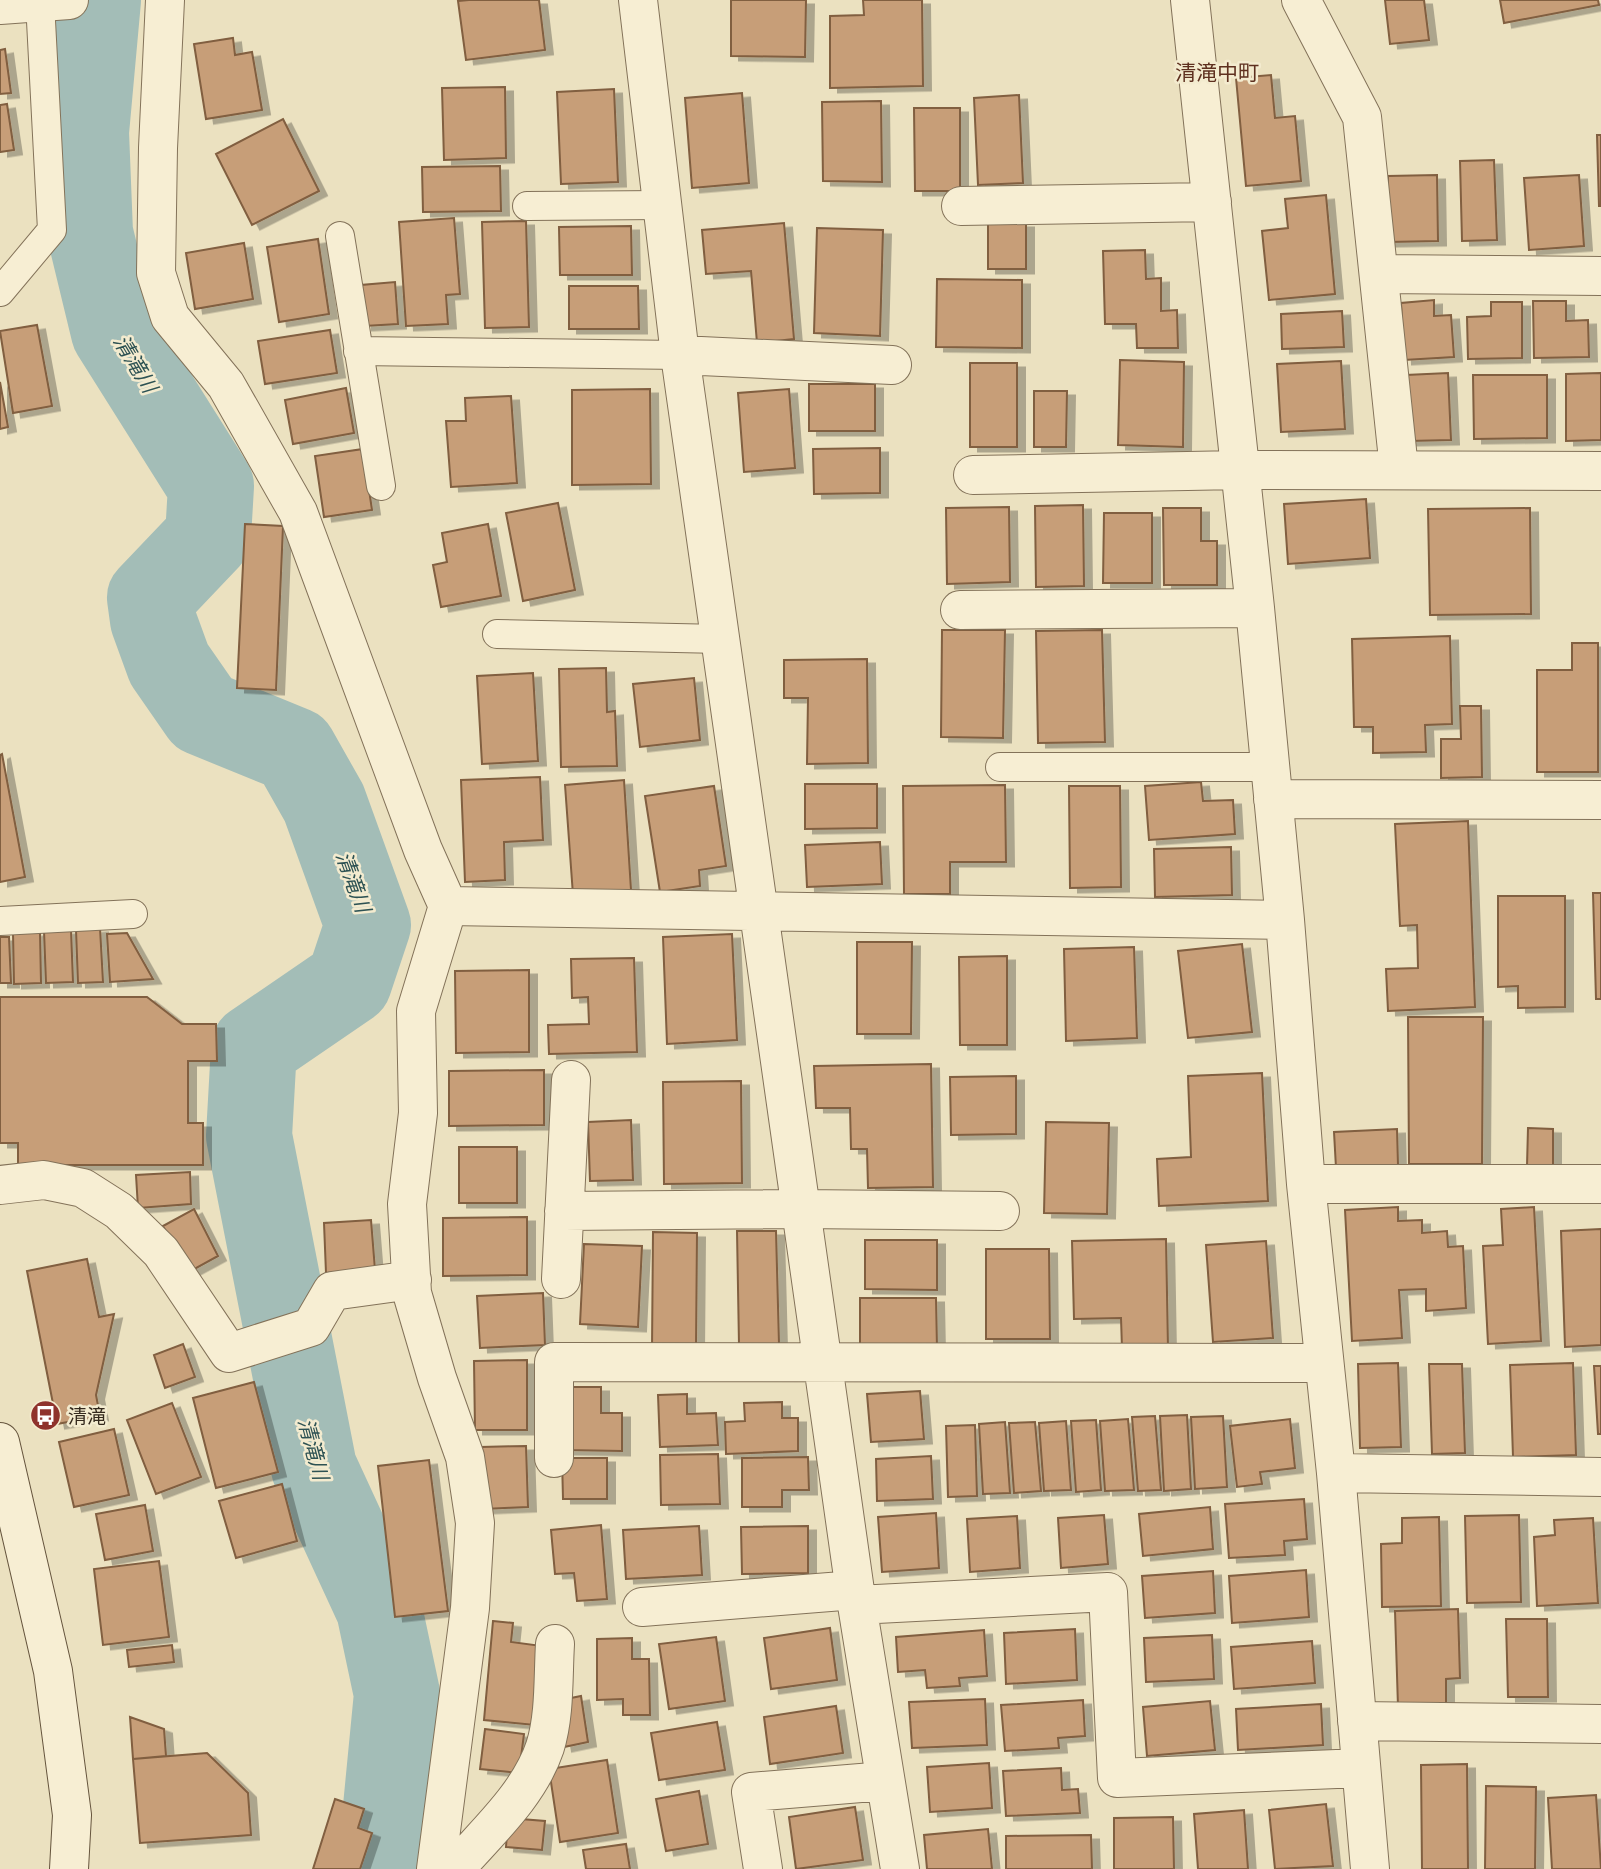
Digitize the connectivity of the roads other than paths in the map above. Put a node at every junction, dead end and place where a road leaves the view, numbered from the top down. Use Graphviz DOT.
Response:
graph roads {
  1 [pos="165,0"];
  2 [pos="638,0"];
  3 [pos="1190,0"];
  4 [pos="1301,0"];
  5 [pos="56,1"];
  6 [pos="0,5"];
  7 [pos="1212,202"];
  8 [pos="662,205"];
  9 [pos="527,206"];
  10 [pos="961,206"];
  11 [pos="341,236"];
  12 [pos="1379,274"];
  13 [pos="1601,276"];
  14 [pos="0,292"];
  15 [pos="358,351"];
  16 [pos="680,355"];
  17 [pos="892,365"];
  18 [pos="1399,469"];
  19 [pos="1240,470"];
  20 [pos="1601,471"];
  21 [pos="974,475"];
  22 [pos="381,486"];
  23 [pos="1255,608"];
  24 [pos="960,610"];
  25 [pos="497,634"];
  26 [pos="721,639"];
  27 [pos="1000,767"];
  28 [pos="1271,783"];
  29 [pos="1601,800"];
  30 [pos="448,906"];
  31 [pos="760,912"];
  32 [pos="133,915"];
  33 [pos="1285,920"];
  34 [pos="0,921"];
  35 [pos="571,1080"];
  36 [pos="1306,1184"];
  37 [pos="1601,1184"];
  38 [pos="0,1185"];
  39 [pos="801,1209"];
  40 [pos="564,1211"];
  41 [pos="1000,1211"];
  42 [pos="561,1279"];
  43 [pos="412,1280"];
  44 [pos="1324,1363"];
  45 [pos="823,1364"];
  46 [pos="0,1442"];
  47 [pos="554,1458"];
  48 [pos="1336,1473"];
  49 [pos="1601,1477"];
  50 [pos="856,1597"];
  51 [pos="642,1607"];
  52 [pos="555,1644"];
  53 [pos="1357,1721"];
  54 [pos="1601,1724"];
  55 [pos="1361,1768"];
  56 [pos="886,1781"];
  57 [pos="69,1869"];
  58 [pos="436,1869"];
  59 [pos="455,1869"];
  60 [pos="763,1869"];
  61 [pos="900,1869"];
  62 [pos="1370,1869"];
  1 -- 30 [label="street"];
  2 -- 8 [label="street"];
  3 -- 7 [label="street"];
  4 -- 12 [label="street"];
  5 -- 6 [label="street"];
  5 -- 14 [label="lane"];
  7 -- 10 [label="street"];
  7 -- 19 [label="street"];
  8 -- 9 [label="lane"];
  8 -- 16 [label="street"];
  11 -- 15 [label="lane"];
  12 -- 13 [label="street"];
  12 -- 18 [label="street"];
  15 -- 16 [label="lane"];
  15 -- 22 [label="lane"];
  16 -- 17 [label="street"];
  16 -- 26 [label="street"];
  18 -- 19 [label="street"];
  18 -- 20 [label="street"];
  19 -- 21 [label="street"];
  19 -- 23 [label="street"];
  23 -- 24 [label="street"];
  23 -- 28 [label="street"];
  25 -- 26 [label="lane"];
  26 -- 31 [label="street"];
  27 -- 28 [label="lane"];
  28 -- 29 [label="street"];
  28 -- 33 [label="street"];
  30 -- 31 [label="street"];
  30 -- 43 [label="street"];
  31 -- 33 [label="street"];
  31 -- 39 [label="street"];
  32 -- 34 [label="lane"];
  33 -- 36 [label="street"];
  35 -- 40 [label="street"];
  36 -- 37 [label="street"];
  36 -- 44 [label="street"];
  38 -- 43 [label="street"];
  39 -- 40 [label="street"];
  39 -- 41 [label="street"];
  39 -- 45 [label="street"];
  40 -- 42 [label="street"];
  43 -- 58 [label="street"];
  44 -- 45 [label="street"];
  44 -- 48 [label="street"];
  45 -- 47 [label="street"];
  45 -- 50 [label="street"];
  46 -- 57 [label="street"];
  48 -- 49 [label="street"];
  48 -- 53 [label="street"];
  50 -- 51 [label="street"];
  50 -- 55 [label="street"];
  50 -- 56 [label="street"];
  52 -- 59 [label="street"];
  53 -- 54 [label="street"];
  53 -- 55 [label="street"];
  55 -- 62 [label="street"];
  56 -- 60 [label="street"];
  56 -- 61 [label="street"];
}
